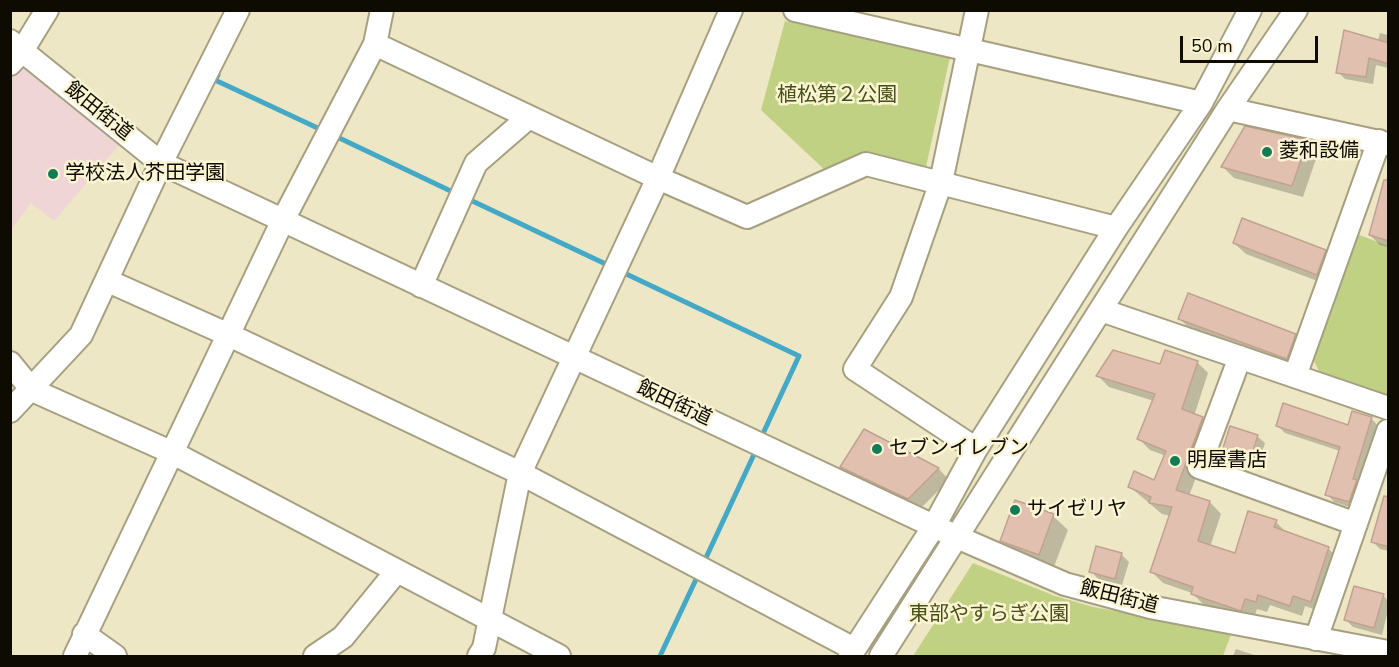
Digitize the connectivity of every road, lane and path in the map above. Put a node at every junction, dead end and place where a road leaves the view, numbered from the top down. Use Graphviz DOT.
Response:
graph roads {
  1 [pos="47,10"];
  2 [pos="238,10"];
  3 [pos="382,10"];
  4 [pos="731,10"];
  5 [pos="795,10"];
  6 [pos="977,10"];
  7 [pos="1250,10"];
  8 [pos="1296,10"];
  9 [pos="375,44"];
  10 [pos="969,50"];
  11 [pos="14,52"];
  12 [pos="1201,102"];
  13 [pos="1228,109"];
  14 [pos="529,117"];
  15 [pos="1384,143"];
  16 [pos="161,163"];
  17 [pos="658,178"];
  18 [pos="941,182"];
  19 [pos="283,220"];
  20 [pos="1116,228"];
  21 [pos="108,281"];
  22 [pos="421,286"];
  23 [pos="1101,310"];
  24 [pos="229,335"];
  25 [pos="1240,357"];
  26 [pos="575,358"];
  27 [pos="10,363"];
  28 [pos="1295,376"];
  29 [pos="32,390"];
  30 [pos="1389,408"];
  31 [pos="10,411"];
  32 [pos="1389,431"];
  33 [pos="976,449"];
  34 [pos="173,453"];
  35 [pos="520,473"];
  36 [pos="1356,524"];
  37 [pos="934,526"];
  38 [pos="957,537"];
  39 [pos="396,572"];
  40 [pos="489,621"];
  41 [pos="84,634"];
  42 [pos="1316,639"];
  43 [pos="1389,652"];
  44 [pos="852,653"];
  45 [pos="75,657"];
  46 [pos="116,657"];
  47 [pos="315,657"];
  48 [pos="479,657"];
  49 [pos="559,657"];
  50 [pos="881,657"];
  1 -- 11 [label="street"];
  2 -- 16 [label="street"];
  3 -- 9 [label="street"];
  4 -- 17 [label="street"];
  5 -- 10 [label="street"];
  6 -- 10 [label="street"];
  7 -- 12 [label="street"];
  8 -- 13 [label="street"];
  9 -- 14 [label="street"];
  9 -- 19 [label="street"];
  10 -- 12 [label="street"];
  10 -- 18 [label="street"];
  11 -- 16 [label="street, 飯田街道"];
  12 -- 20 [label="street"];
  13 -- 15 [label="street"];
  13 -- 23 [label="street"];
  14 -- 17 [label="street"];
  14 -- 22 [label="street"];
  15 -- 28 [label="street"];
  16 -- 19 [label="street, 飯田街道"];
  16 -- 21 [label="street"];
  17 -- 18 [label="street"];
  17 -- 26 [label="street"];
  18 -- 20 [label="street"];
  18 -- 33 [label="street"];
  19 -- 22 [label="street, 飯田街道"];
  19 -- 24 [label="street"];
  20 -- 33 [label="street"];
  21 -- 24 [label="street"];
  21 -- 29 [label="street"];
  22 -- 26 [label="street, 飯田街道"];
  23 -- 25 [label="street"];
  23 -- 38 [label="street"];
  24 -- 34 [label="street"];
  24 -- 35 [label="street"];
  25 -- 28 [label="street"];
  25 -- 36 [label="street"];
  26 -- 35 [label="street"];
  26 -- 37 [label="street, 飯田街道"];
  27 -- 29 [label="street"];
  28 -- 30 [label="street"];
  29 -- 31 [label="street"];
  29 -- 34 [label="street"];
  32 -- 36 [label="street"];
  33 -- 37 [label="street"];
  34 -- 39 [label="street"];
  34 -- 41 [label="street"];
  35 -- 40 [label="street"];
  35 -- 44 [label="street"];
  36 -- 42 [label="street"];
  37 -- 38 [label="street, 飯田街道"];
  37 -- 44 [label="street"];
  38 -- 42 [label="street, 飯田街道"];
  38 -- 50 [label="street"];
  39 -- 40 [label="street"];
  39 -- 47 [label="street"];
  40 -- 48 [label="street"];
  40 -- 49 [label="street"];
  41 -- 45 [label="street"];
  41 -- 46 [label="street"];
  42 -- 43 [label="street, 飯田街道"];
}
